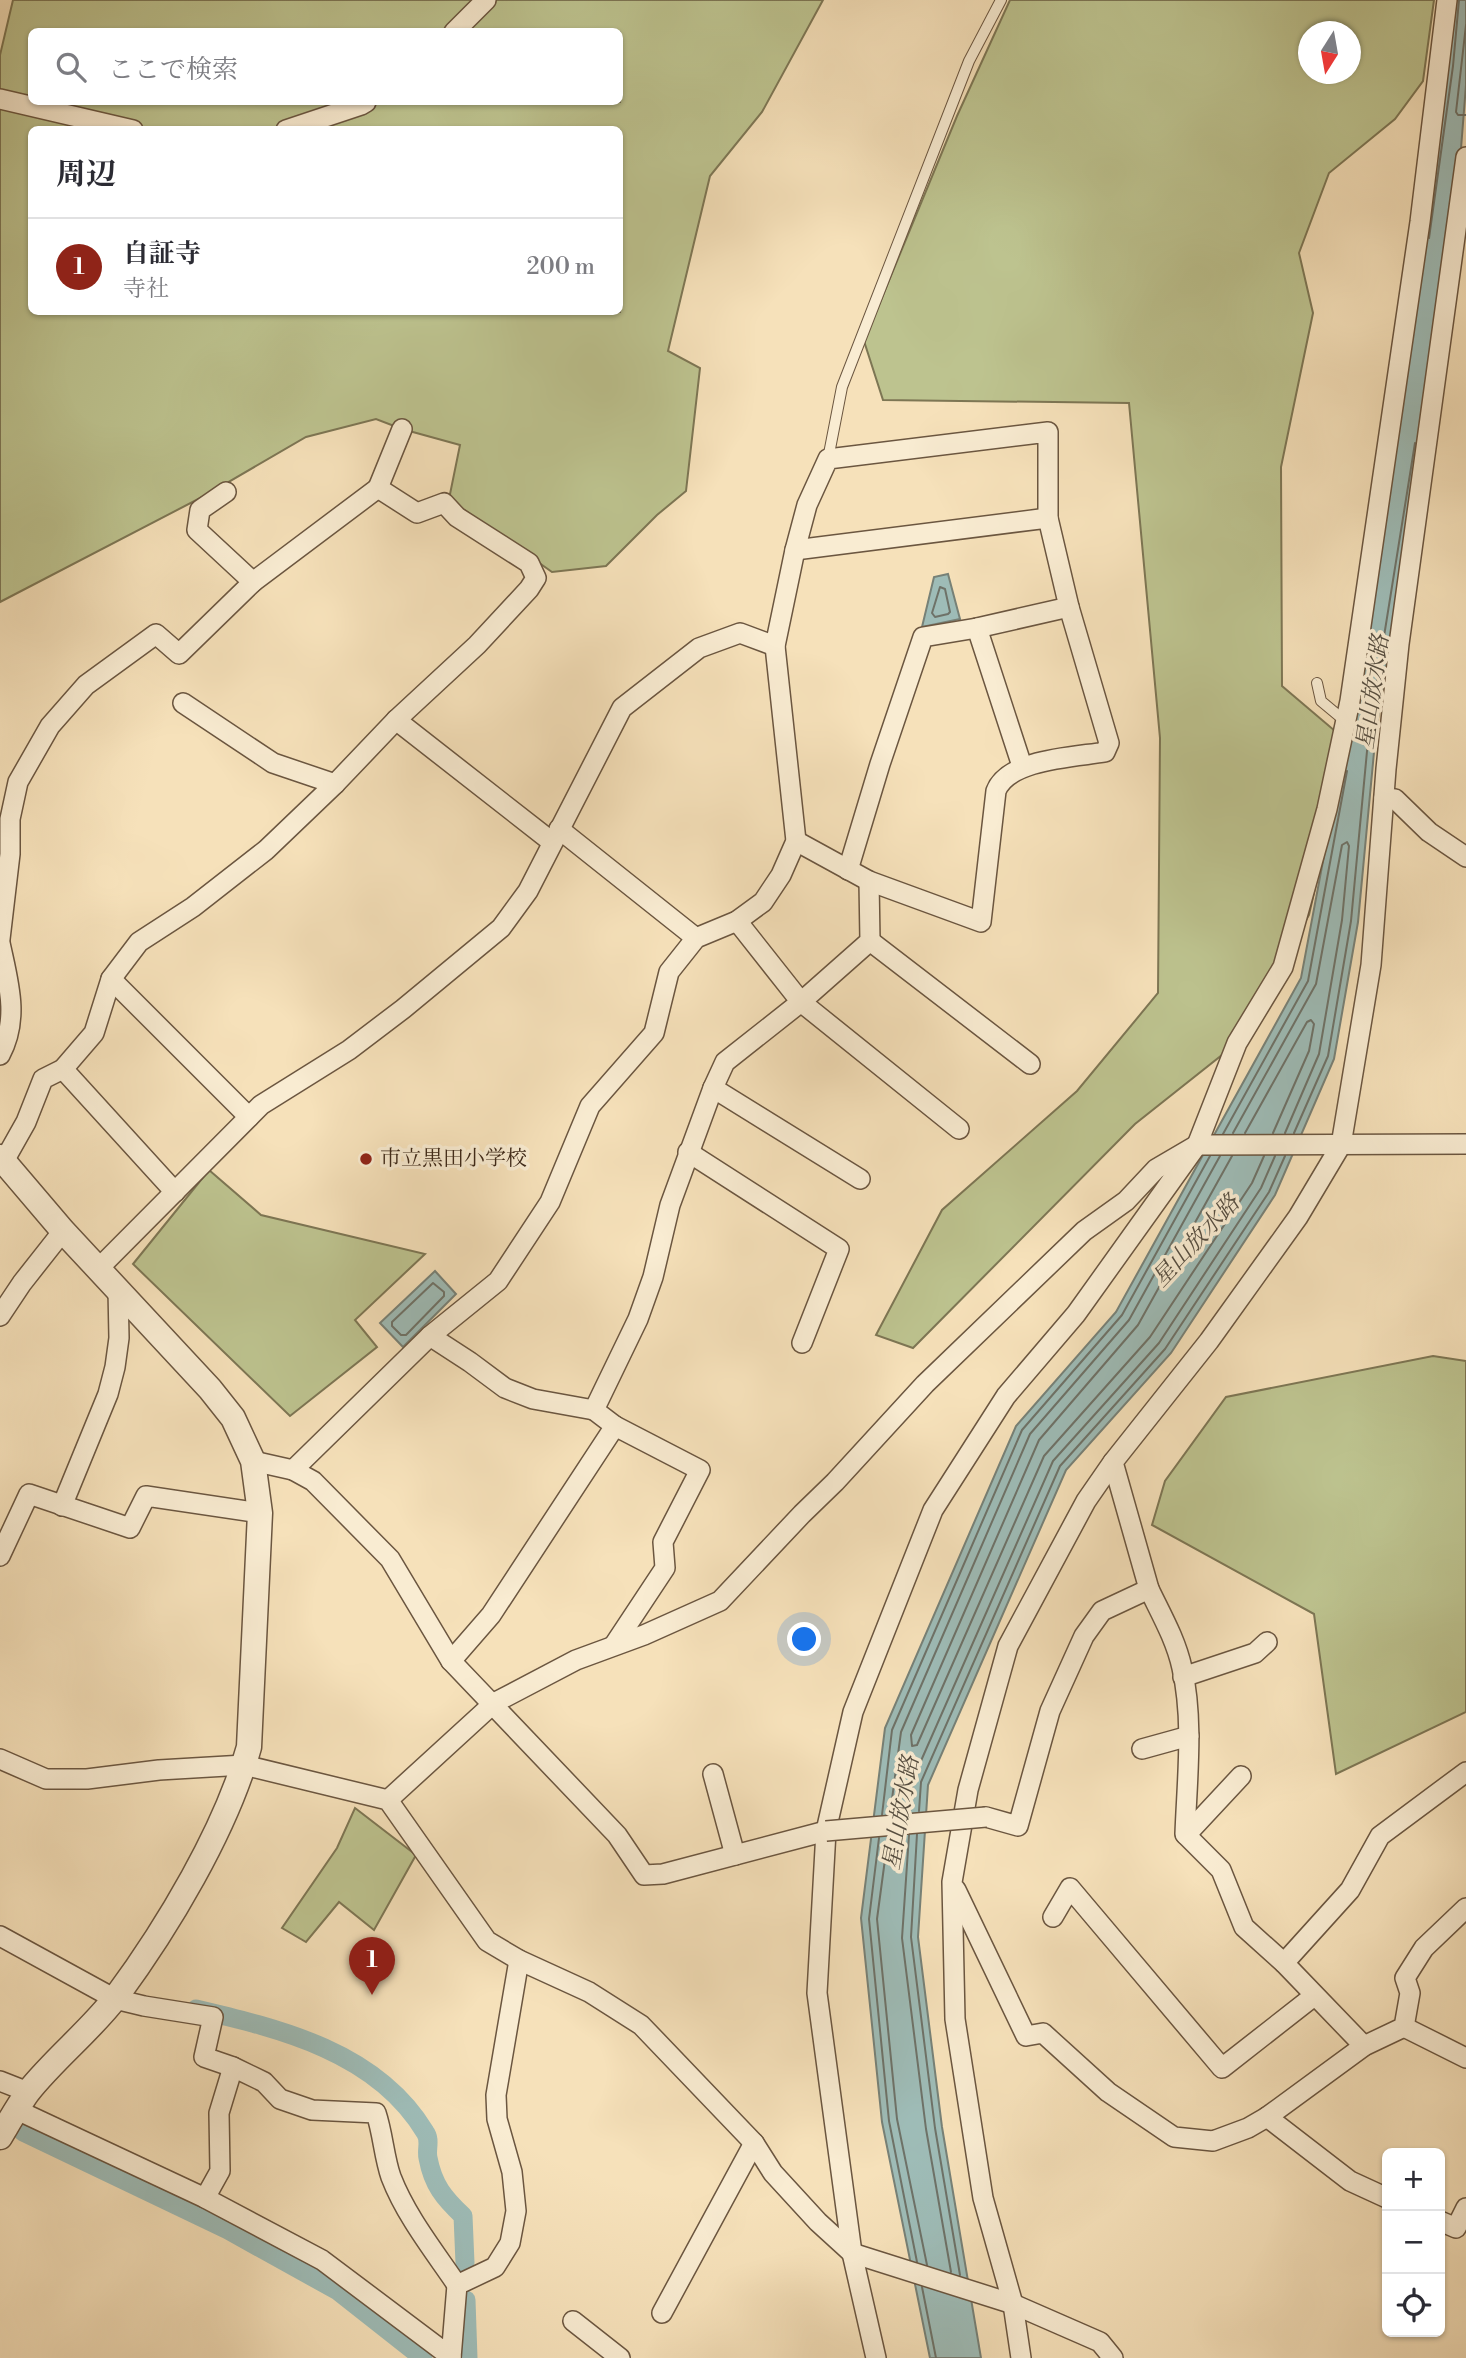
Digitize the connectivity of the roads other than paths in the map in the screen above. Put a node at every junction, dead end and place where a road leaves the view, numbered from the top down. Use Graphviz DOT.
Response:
graph roads {
  1 [pos="486,0"];
  2 [pos="1001,0"];
  3 [pos="1447,0"];
  4 [pos="458,28"];
  5 [pos="0,99"];
  6 [pos="361,105"];
  7 [pos="116,126"];
  8 [pos="298,126"];
  9 [pos="1466,157"];
  10 [pos="402,429"];
  11 [pos="828,459"];
  12 [pos="378,488"];
  13 [pos="226,492"];
  14 [pos="1048,518"];
  15 [pos="795,550"];
  16 [pos="253,582"];
  17 [pos="1069,607"];
  18 [pos="976,628"];
  19 [pos="775,646"];
  20 [pos="1317,682"];
  21 [pos="183,703"];
  22 [pos="396,720"];
  23 [pos="1345,721"];
  24 [pos="1022,766"];
  25 [pos="335,784"];
  26 [pos="1384,798"];
  27 [pos="556,835"];
  28 [pos="796,841"];
  29 [pos="1466,857"];
  30 [pos="848,870"];
  31 [pos="869,881"];
  32 [pos="737,921"];
  33 [pos="696,938"];
  34 [pos="0,941"];
  35 [pos="870,941"];
  36 [pos="111,979"];
  37 [pos="801,1002"];
  38 [pos="0,1055"];
  39 [pos="1030,1064"];
  40 [pos="63,1069"];
  41 [pos="713,1088"];
  42 [pos="250,1117"];
  43 [pos="959,1129"];
  44 [pos="1466,1144"];
  45 [pos="1197,1145"];
  46 [pos="1341,1145"];
  47 [pos="688,1152"];
  48 [pos="2,1159"];
  49 [pos="860,1179"];
  50 [pos="175,1192"];
  51 [pos="63,1231"];
  52 [pos="99,1268"];
  53 [pos="118,1289"];
  54 [pos="0,1316"];
  55 [pos="430,1336"];
  56 [pos="802,1343"];
  57 [pos="594,1410"];
  58 [pos="615,1426"];
  59 [pos="253,1461"];
  60 [pos="1113,1462"];
  61 [pos="293,1470"];
  62 [pos="62,1506"];
  63 [pos="260,1513"];
  64 [pos="0,1556"];
  65 [pos="1149,1589"];
  66 [pos="1267,1642"];
  67 [pos="614,1645"];
  68 [pos="451,1661"];
  69 [pos="1183,1677"];
  70 [pos="494,1703"];
  71 [pos="1189,1736"];
  72 [pos="1142,1749"];
  73 [pos="0,1759"];
  74 [pos="244,1765"];
  75 [pos="1466,1772"];
  76 [pos="713,1774"];
  77 [pos="1241,1776"];
  78 [pos="388,1800"];
  79 [pos="826,1831"];
  80 [pos="1186,1835"];
  81 [pos="734,1855"];
  82 [pos="952,1882"];
  83 [pos="1466,1908"];
  84 [pos="1053,1917"];
  85 [pos="0,1936"];
  86 [pos="519,1960"];
  87 [pos="1284,1963"];
  88 [pos="1314,1996"];
  89 [pos="115,1998"];
  90 [pos="1404,2027"];
  91 [pos="1364,2046"];
  92 [pos="1466,2058"];
  93 [pos="233,2067"];
  94 [pos="0,2081"];
  95 [pos="22,2101"];
  96 [pos="1267,2117"];
  97 [pos="0,2137"];
  98 [pos="754,2143"];
  99 [pos="1382,2196"];
  100 [pos="205,2198"];
  101 [pos="1466,2208"];
  102 [pos="1445,2223"];
  103 [pos="852,2253"];
  104 [pos="457,2285"];
  105 [pos="1013,2304"];
  106 [pos="662,2313"];
  107 [pos="573,2321"];
  108 [pos="614,2356"];
  109 [pos="451,2357"];
  110 [pos="876,2358"];
  111 [pos="1021,2358"];
  112 [pos="1113,2358"];
  1 -- 4 [label="street"];
  2 -- 11 [label="lane"];
  3 -- 23 [label="street"];
  5 -- 7 [label="street"];
  6 -- 8 [label="street"];
  9 -- 26 [label="street"];
  10 -- 12 [label="street"];
  11 -- 14 [label="street"];
  11 -- 15 [label="street"];
  12 -- 16 [label="street"];
  12 -- 22 [label="street"];
  13 -- 16 [label="street"];
  14 -- 15 [label="street"];
  14 -- 17 [label="street"];
  15 -- 19 [label="street"];
  16 -- 34 [label="street"];
  17 -- 18 [label="street"];
  17 -- 24 [label="street"];
  18 -- 24 [label="street"];
  18 -- 30 [label="street"];
  19 -- 27 [label="street"];
  19 -- 28 [label="street"];
  20 -- 23 [label="lane"];
  21 -- 25 [label="street"];
  22 -- 25 [label="street"];
  22 -- 27 [label="street"];
  23 -- 45 [label="street"];
  24 -- 31 [label="street"];
  25 -- 36 [label="street"];
  26 -- 29 [label="street"];
  26 -- 46 [label="street"];
  27 -- 33 [label="street"];
  27 -- 42 [label="street"];
  28 -- 30 [label="street"];
  28 -- 32 [label="street"];
  30 -- 31 [label="street"];
  31 -- 35 [label="street"];
  32 -- 33 [label="street"];
  32 -- 37 [label="street"];
  33 -- 55 [label="street"];
  34 -- 38 [label="street"];
  35 -- 37 [label="street"];
  35 -- 39 [label="street"];
  36 -- 40 [label="street"];
  36 -- 42 [label="street"];
  37 -- 41 [label="street"];
  37 -- 43 [label="street"];
  40 -- 48 [label="street"];
  40 -- 50 [label="street"];
  41 -- 47 [label="street"];
  41 -- 49 [label="street"];
  42 -- 50 [label="street"];
  44 -- 46 [label="street"];
  45 -- 46 [label="street"];
  45 -- 67 [label="street"];
  45 -- 79 [label="street"];
  46 -- 60 [label="street"];
  47 -- 56 [label="street"];
  47 -- 57 [label="street"];
  48 -- 51 [label="street"];
  50 -- 52 [label="street"];
  51 -- 52 [label="street"];
  51 -- 54 [label="street"];
  52 -- 53 [label="street"];
  53 -- 59 [label="street"];
  53 -- 62 [label="street"];
  55 -- 57 [label="street"];
  55 -- 61 [label="street"];
  57 -- 58 [label="street"];
  58 -- 67 [label="street"];
  58 -- 68 [label="street"];
  59 -- 61 [label="street"];
  59 -- 63 [label="street"];
  60 -- 65 [label="street"];
  60 -- 82 [label="street"];
  61 -- 68 [label="street"];
  62 -- 63 [label="street"];
  62 -- 64 [label="street"];
  63 -- 74 [label="street"];
  65 -- 69 [label="street"];
  65 -- 79 [label="street, bridge"];
  66 -- 69 [label="street"];
  67 -- 70 [label="street"];
  68 -- 70 [label="street"];
  69 -- 71 [label="street"];
  70 -- 78 [label="street"];
  70 -- 81 [label="street"];
  71 -- 72 [label="street"];
  71 -- 80 [label="street"];
  73 -- 74 [label="street"];
  74 -- 78 [label="street"];
  74 -- 89 [label="street"];
  75 -- 87 [label="street"];
  76 -- 81 [label="street"];
  77 -- 80 [label="street"];
  78 -- 86 [label="street"];
  79 -- 81 [label="street"];
  79 -- 103 [label="street"];
  80 -- 87 [label="street"];
  82 -- 96 [label="street"];
  82 -- 105 [label="street"];
  83 -- 90 [label="street"];
  84 -- 88 [label="street"];
  85 -- 89 [label="street"];
  86 -- 98 [label="street"];
  86 -- 104 [label="street"];
  87 -- 88 [label="street"];
  88 -- 91 [label="street"];
  89 -- 93 [label="street"];
  89 -- 95 [label="street"];
  90 -- 91 [label="street"];
  90 -- 92 [label="street"];
  91 -- 96 [label="street"];
  93 -- 100 [label="street"];
  93 -- 104 [label="street"];
  94 -- 95 [label="street"];
  95 -- 97 [label="street"];
  95 -- 100 [label="street"];
  96 -- 99 [label="street"];
  98 -- 103 [label="street"];
  98 -- 106 [label="street"];
  100 -- 109 [label="street"];
  101 -- 102 [label="street"];
  103 -- 105 [label="street"];
  103 -- 110 [label="street"];
  104 -- 109 [label="street"];
  105 -- 111 [label="street"];
  105 -- 112 [label="street"];
  107 -- 108 [label="street"];
}
